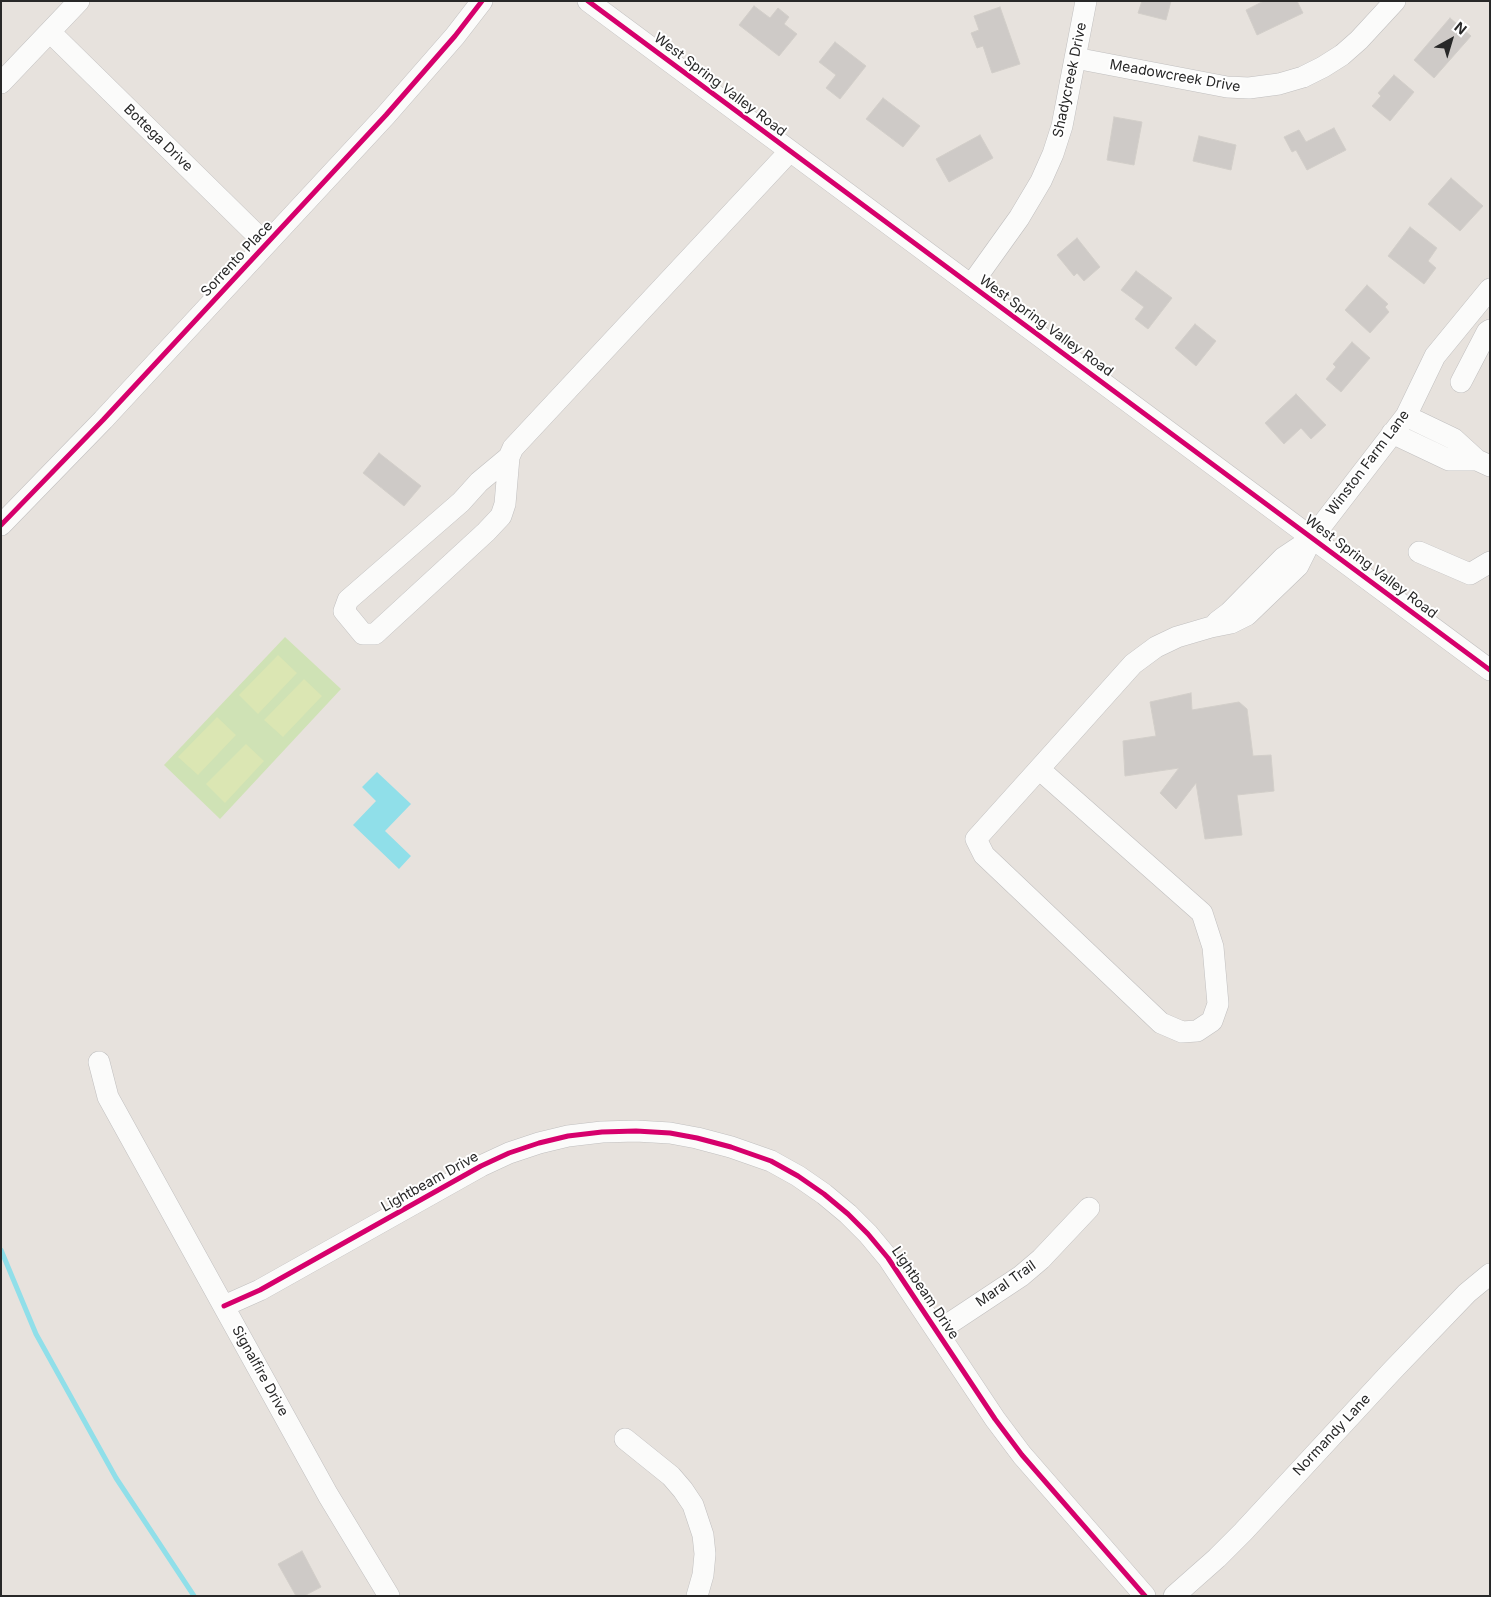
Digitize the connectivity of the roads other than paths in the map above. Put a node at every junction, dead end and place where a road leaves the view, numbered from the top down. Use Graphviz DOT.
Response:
graph roads {
  1 [pos="79,1"];
  2 [pos="482,1"];
  3 [pos="588,1"];
  4 [pos="1086,1"];
  5 [pos="1395,1"];
  6 [pos="50,32"];
  7 [pos="1075,58"];
  8 [pos="1,83"];
  9 [pos="790,151"];
  10 [pos="266,244"];
  11 [pos="971,285"];
  12 [pos="1490,289"];
  13 [pos="1490,330"];
  14 [pos="1461,382"];
  15 [pos="1406,416"];
  16 [pos="1392,433"];
  17 [pos="509,457"];
  18 [pos="1483,463"];
  19 [pos="1,525"];
  20 [pos="1312,538"];
  21 [pos="1419,552"];
  22 [pos="1490,562"];
  23 [pos="1490,670"];
  24 [pos="1039,769"];
  25 [pos="99,1062"];
  26 [pos="1089,1208"];
  27 [pos="1490,1274"];
  28 [pos="224,1306"];
  29 [pos="938,1331"];
  30 [pos="625,1439"];
  31 [pos="389,1596"];
  32 [pos="697,1596"];
  33 [pos="1145,1596"];
  34 [pos="1174,1596"];
  1 -- 6 [label="street"];
  2 -- 10 [label="street, Sorrento Place"];
  3 -- 9 [label="street, West Spring Valley Road"];
  4 -- 7 [label="street, Shadycreek Drive"];
  5 -- 7 [label="street, Meadowcreek Drive"];
  6 -- 8 [label="street"];
  6 -- 10 [label="street, Bottega Drive"];
  7 -- 11 [label="street, Shadycreek Drive"];
  9 -- 11 [label="street, West Spring Valley Road"];
  9 -- 17 [label="street"];
  10 -- 19 [label="street, Sorrento Place"];
  11 -- 20 [label="street, West Spring Valley Road"];
  12 -- 15 [label="street, Winston Farm Lane"];
  13 -- 14 [label="street"];
  15 -- 16 [label="street, Winston Farm Lane"];
  15 -- 18 [label="street"];
  16 -- 18 [label="street"];
  16 -- 20 [label="street, Winston Farm Lane"];
  17 -- 17 [label="street"];
  20 -- 23 [label="street, West Spring Valley Road"];
  20 -- 24 [label="street, Winston Farm Lane"];
  21 -- 22 [label="street"];
  24 -- 24 [label="street, Winston Farm Lane"];
  25 -- 28 [label="street, Signalfire Drive"];
  26 -- 29 [label="street, Maral Trail"];
  27 -- 34 [label="street, Normandy Lane"];
  28 -- 29 [label="street, Lightbeam Drive"];
  28 -- 31 [label="street, Signalfire Drive"];
  29 -- 33 [label="street, Lightbeam Drive"];
  30 -- 32 [label="street"];
}
